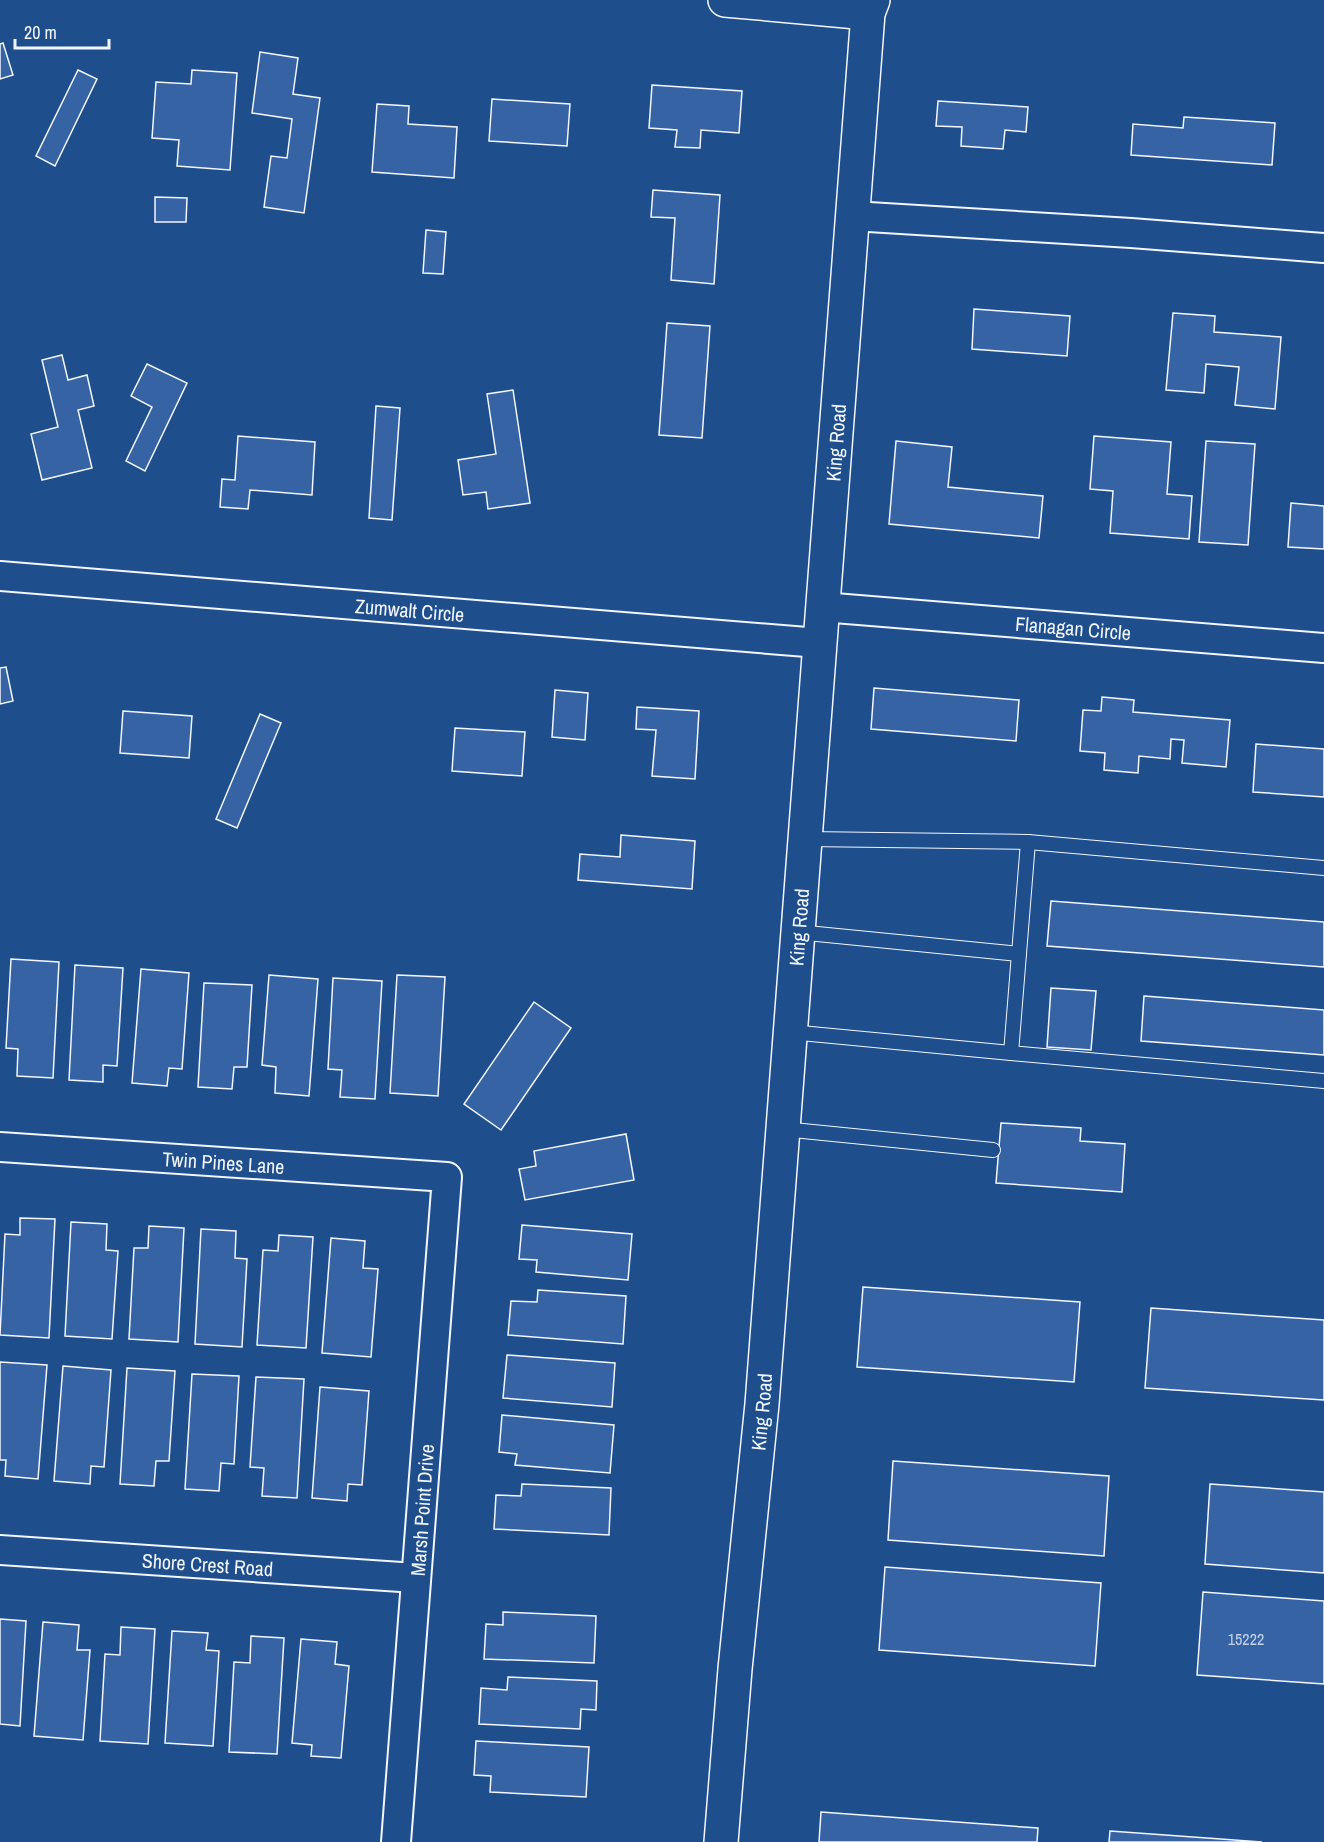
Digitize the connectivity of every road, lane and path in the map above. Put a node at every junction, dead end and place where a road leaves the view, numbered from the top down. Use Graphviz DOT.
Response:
graph roads {
  1 [pos="724,0"];
  2 [pos="869,4"];
  3 [pos="852,216"];
  4 [pos="1324,248"];
  5 [pos="0,576"];
  6 [pos="822,607"];
  7 [pos="819,643"];
  8 [pos="1324,648"];
  9 [pos="806,839"];
  10 [pos="1028,842"];
  11 [pos="1324,868"];
  12 [pos="797,932"];
  13 [pos="1019,954"];
  14 [pos="790,1032"];
  15 [pos="1011,1053"];
  16 [pos="1324,1081"];
  17 [pos="783,1129"];
  18 [pos="0,1148"];
  19 [pos="993,1150"];
  20 [pos="447,1177"];
  21 [pos="0,1550"];
  22 [pos="416,1578"];
  23 [pos="396,1842"];
  24 [pos="722,1842"];
  1 -- 2 [label="street"];
  2 -- 3 [label="street, King Road"];
  3 -- 4 [label="street"];
  3 -- 6 [label="street, King Road"];
  5 -- 7 [label="street, Zumwalt Circle"];
  6 -- 7 [label="street, King Road"];
  6 -- 8 [label="street, Flanagan Circle"];
  7 -- 9 [label="street, King Road"];
  9 -- 10 [label="lane"];
  9 -- 12 [label="street, King Road"];
  10 -- 11 [label="lane"];
  10 -- 13 [label="lane"];
  12 -- 13 [label="lane"];
  12 -- 14 [label="street, King Road"];
  13 -- 15 [label="lane"];
  14 -- 15 [label="lane"];
  14 -- 17 [label="street, King Road"];
  15 -- 16 [label="lane"];
  17 -- 19 [label="lane"];
  17 -- 24 [label="street, King Road"];
  18 -- 20 [label="street, Twin Pines Lane"];
  20 -- 22 [label="street, Marsh Point Drive"];
  21 -- 22 [label="street, Shore Crest Road"];
  22 -- 23 [label="street, Marsh Point Drive"];
}
